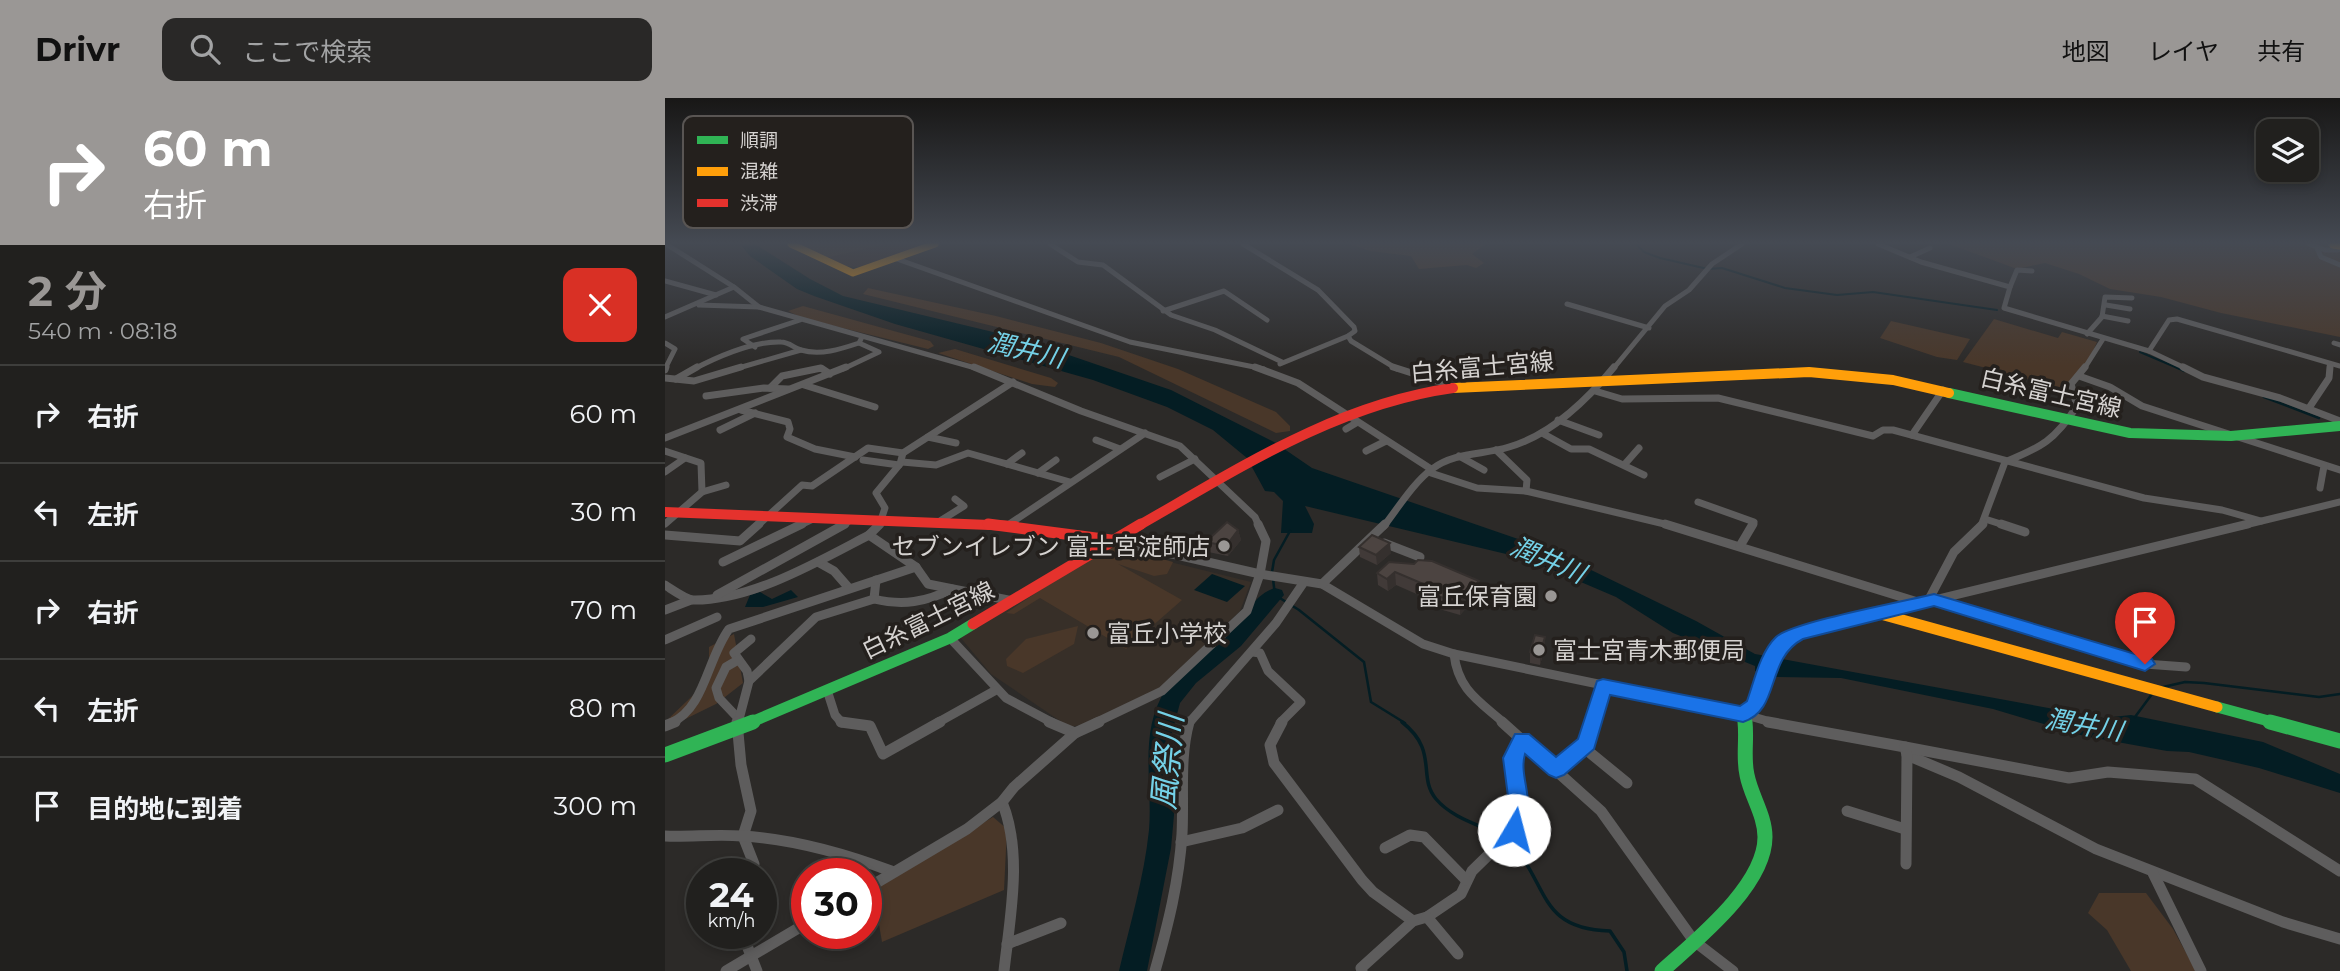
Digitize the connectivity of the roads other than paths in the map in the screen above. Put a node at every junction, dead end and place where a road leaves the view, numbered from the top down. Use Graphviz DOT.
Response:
graph roads {
  1 [pos="679,285"];
  2 [pos="730,285"];
  3 [pos="969,285"];
  4 [pos="1129,285"];
  5 [pos="1310,285"];
  6 [pos="1694,285"];
  7 [pos="2002,285"];
  8 [pos="734,287"];
  9 [pos="2010,287"];
  10 [pos="716,295"];
  11 [pos="2131,298"];
  12 [pos="1567,303"];
  13 [pos="694,304"];
  14 [pos="2106,305"];
  15 [pos="759,307"];
  16 [pos="2130,309"];
  17 [pos="1163,311"];
  18 [pos="2102,316"];
  19 [pos="665,317"];
  20 [pos="800,320"];
  21 [pos="1267,320"];
  22 [pos="2128,321"];
  23 [pos="1649,328"];
  24 [pos="2087,334"];
  25 [pos="1349,336"];
  26 [pos="2103,339"];
  27 [pos="861,340"];
  28 [pos="665,343"];
  29 [pos="755,347"];
  30 [pos="801,350"];
  31 [pos="2149,351"];
  32 [pos="668,359"];
  33 [pos="844,360"];
  34 [pos="1282,362"];
  35 [pos="852,365"];
  36 [pos="2330,365"];
  37 [pos="2340,366"];
  38 [pos="665,370"];
  39 [pos="1268,370"];
  40 [pos="830,374"];
  41 [pos="2079,376"];
  42 [pos="665,378"];
  43 [pos="676,379"];
  44 [pos="1604,379"];
  45 [pos="1013,382"];
  46 [pos="803,385"];
  47 [pos="1445,387"];
  48 [pos="770,388"];
  49 [pos="791,389"];
  50 [pos="1943,390"];
  51 [pos="1595,391"];
  52 [pos="706,396"];
  53 [pos="1724,400"];
  54 [pos="875,407"];
  55 [pos="2309,408"];
  56 [pos="1739,409"];
  57 [pos="738,410"];
  58 [pos="755,413"];
  59 [pos="1343,414"];
  60 [pos="1558,420"];
  61 [pos="2067,421"];
  62 [pos="1356,423"];
  63 [pos="2340,424"];
  64 [pos="1346,429"];
  65 [pos="720,430"];
  66 [pos="1145,433"];
  67 [pos="1542,433"];
  68 [pos="1599,435"];
  69 [pos="1912,435"];
  70 [pos="928,436"];
  71 [pos="2231,436"];
  72 [pos="665,438"];
  73 [pos="1096,440"];
  74 [pos="1386,440"];
  75 [pos="956,443"];
  76 [pos="1120,449"];
  77 [pos="1639,449"];
  78 [pos="1496,450"];
  79 [pos="665,451"];
  80 [pos="1366,451"];
  81 [pos="903,453"];
  82 [pos="1022,453"];
  83 [pos="1458,456"];
  84 [pos="685,458"];
  85 [pos="859,458"];
  86 [pos="1195,459"];
  87 [pos="1055,460"];
  88 [pos="2005,462"];
  89 [pos="900,464"];
  90 [pos="1007,464"];
  91 [pos="1624,465"];
  92 [pos="2323,466"];
  93 [pos="1484,470"];
  94 [pos="2340,470"];
  95 [pos="1431,471"];
  96 [pos="665,472"];
  97 [pos="1038,473"];
  98 [pos="1644,474"];
  99 [pos="1160,477"];
  100 [pos="1220,480"];
  101 [pos="1070,482"];
  102 [pos="726,485"];
  103 [pos="2320,488"];
  104 [pos="1526,491"];
  105 [pos="702,492"];
  106 [pos="955,499"];
  107 [pos="1698,502"];
  108 [pos="2340,502"];
  109 [pos="665,512"];
  110 [pos="679,512"];
  111 [pos="768,514"];
  112 [pos="820,516"];
  113 [pos="854,517"];
  114 [pos="883,518"];
  115 [pos="1985,519"];
  116 [pos="940,521"];
  117 [pos="2262,521"];
  118 [pos="665,524"];
  119 [pos="1008,525"];
  120 [pos="2025,532"];
  121 [pos="1377,535"];
  122 [pos="665,536"];
  123 [pos="869,536"];
  124 [pos="1111,540"];
  125 [pos="1740,546"];
  126 [pos="1420,557"];
  127 [pos="723,562"];
  128 [pos="818,562"];
  129 [pos="916,567"];
  130 [pos="1260,574"];
  131 [pos="876,580"];
  132 [pos="1304,582"];
  133 [pos="1322,584"];
  134 [pos="665,585"];
  135 [pos="848,587"];
  136 [pos="952,589"];
  137 [pos="716,596"];
  138 [pos="874,599"];
  139 [pos="691,600"];
  140 [pos="1014,601"];
  141 [pos="1928,602"];
  142 [pos="665,610"];
  143 [pos="1877,613"];
  144 [pos="717,617"];
  145 [pos="950,638"];
  146 [pos="751,639"];
  147 [pos="665,640"];
  148 [pos="1253,652"];
  149 [pos="1454,654"];
  150 [pos="737,660"];
  151 [pos="2186,667"];
  152 [pos="749,681"];
  153 [pos="1603,686"];
  154 [pos="828,690"];
  155 [pos="996,690"];
  156 [pos="1743,714"];
  157 [pos="738,722"];
  158 [pos="665,726"];
  159 [pos="1075,733"];
  160 [pos="1522,740"];
  161 [pos="2340,741"];
  162 [pos="1583,747"];
  163 [pos="1906,751"];
  164 [pos="665,755"];
  165 [pos="1556,769"];
  166 [pos="1627,783"];
  167 [pos="1002,802"];
  168 [pos="1278,810"];
  169 [pos="1847,811"];
  170 [pos="1905,829"];
  171 [pos="665,836"];
  172 [pos="743,836"];
  173 [pos="1181,842"];
  174 [pos="1385,848"];
  175 [pos="752,858"];
  176 [pos="1906,864"];
  177 [pos="891,871"];
  178 [pos="2340,871"];
  179 [pos="2153,873"];
  180 [pos="882,877"];
  181 [pos="1466,880"];
  182 [pos="1427,917"];
  183 [pos="1413,921"];
  184 [pos="1061,923"];
  185 [pos="791,932"];
  186 [pos="2340,939"];
  187 [pos="1693,942"];
  188 [pos="1007,944"];
  189 [pos="749,949"];
  190 [pos="751,954"];
  191 [pos="1458,954"];
  192 [pos="726,971"];
  193 [pos="757,971"];
  194 [pos="1004,971"];
  195 [pos="1154,971"];
  196 [pos="1361,971"];
  197 [pos="1662,971"];
  198 [pos="1733,971"];
  199 [pos="2201,971"];
  1 -- 10 [label="street"];
  2 -- 8 [label="street"];
  3 -- 39 [label="street"];
  4 -- 17 [label="street"];
  5 -- 25 [label="street"];
  6 -- 23 [label="street"];
  7 -- 9 [label="street"];
  8 -- 10 [label="street"];
  8 -- 15 [label="street"];
  9 -- 24 [label="street"];
  10 -- 13 [label="street"];
  11 -- 14 [label="street"];
  12 -- 23 [label="street"];
  13 -- 15 [label="street"];
  13 -- 19 [label="street"];
  14 -- 16 [label="street"];
  14 -- 18 [label="street"];
  15 -- 20 [label="street"];
  17 -- 21 [label="street"];
  17 -- 34 [label="street"];
  18 -- 22 [label="street"];
  18 -- 24 [label="street"];
  20 -- 27 [label="street"];
  20 -- 29 [label="street"];
  23 -- 44 [label="street"];
  24 -- 26 [label="street"];
  25 -- 34 [label="street"];
  25 -- 47 [label="street"];
  26 -- 31 [label="street"];
  26 -- 41 [label="street"];
  27 -- 30 [label="street"];
  27 -- 35 [label="street"];
  27 -- 45 [label="street"];
  28 -- 32 [label="street"];
  29 -- 30 [label="street"];
  29 -- 43 [label="street"];
  30 -- 43 [label="street"];
  31 -- 36 [label="street"];
  31 -- 55 [label="street"];
  32 -- 38 [label="street"];
  33 -- 35 [label="street"];
  34 -- 39 [label="street"];
  35 -- 40 [label="street"];
  36 -- 37 [label="street"];
  36 -- 55 [label="street"];
  39 -- 59 [label="street"];
  40 -- 46 [label="street"];
  40 -- 48 [label="street"];
  41 -- 61 [label="street"];
  41 -- 71 [label="street"];
  42 -- 43 [label="street"];
  44 -- 47 [label="main road, 白糸富士宮線"];
  44 -- 50 [label="main road, 白糸富士宮線"];
  44 -- 51 [label="street"];
  45 -- 66 [label="street"];
  45 -- 70 [label="street"];
  46 -- 49 [label="street"];
  46 -- 54 [label="street"];
  47 -- 59 [label="main road, 白糸富士宮線"];
  48 -- 49 [label="street"];
  48 -- 52 [label="street"];
  49 -- 57 [label="street"];
  50 -- 61 [label="main road, 白糸富士宮線"];
  50 -- 69 [label="street"];
  51 -- 53 [label="street"];
  51 -- 60 [label="street"];
  53 -- 56 [label="street"];
  53 -- 69 [label="street"];
  55 -- 63 [label="street"];
  57 -- 58 [label="street"];
  57 -- 72 [label="street"];
  58 -- 65 [label="street"];
  58 -- 85 [label="street"];
  59 -- 62 [label="street"];
  59 -- 100 [label="main road, 白糸富士宮線"];
  60 -- 67 [label="street"];
  60 -- 68 [label="street"];
  61 -- 71 [label="main road, 白糸富士宮線"];
  61 -- 88 [label="street"];
  62 -- 64 [label="street"];
  62 -- 74 [label="street"];
  63 -- 71 [label="main road, 白糸富士宮線"];
  66 -- 76 [label="street"];
  66 -- 86 [label="street"];
  67 -- 78 [label="street"];
  67 -- 91 [label="street"];
  69 -- 88 [label="street"];
  70 -- 75 [label="street"];
  70 -- 81 [label="street"];
  71 -- 92 [label="street"];
  73 -- 76 [label="street"];
  74 -- 80 [label="street"];
  74 -- 95 [label="street"];
  76 -- 101 [label="street"];
  77 -- 91 [label="street"];
  78 -- 83 [label="street"];
  78 -- 104 [label="street"];
  79 -- 84 [label="street"];
  81 -- 85 [label="street"];
  81 -- 89 [label="street"];
  82 -- 90 [label="street"];
  83 -- 93 [label="street"];
  83 -- 95 [label="street"];
  84 -- 96 [label="street"];
  84 -- 105 [label="street"];
  85 -- 89 [label="street"];
  85 -- 111 [label="street"];
  86 -- 99 [label="street"];
  86 -- 100 [label="street"];
  87 -- 97 [label="street"];
  88 -- 115 [label="street"];
  88 -- 117 [label="street"];
  89 -- 90 [label="street"];
  89 -- 114 [label="street"];
  90 -- 97 [label="street"];
  91 -- 98 [label="street"];
  92 -- 94 [label="street"];
  92 -- 103 [label="street"];
  95 -- 104 [label="street"];
  95 -- 121 [label="street"];
  97 -- 101 [label="street"];
  100 -- 124 [label="main road, 白糸富士宮線"];
  100 -- 130 [label="street"];
  101 -- 119 [label="street"];
  102 -- 105 [label="street"];
  104 -- 125 [label="street"];
  105 -- 110 [label="street"];
  106 -- 116 [label="street"];
  107 -- 125 [label="street"];
  108 -- 117 [label="street"];
  109 -- 110 [label="main road"];
  110 -- 111 [label="main road"];
  110 -- 118 [label="street"];
  111 -- 112 [label="main road"];
  111 -- 122 [label="street"];
  112 -- 113 [label="main road"];
  112 -- 127 [label="street"];
  113 -- 114 [label="main road"];
  113 -- 137 [label="street"];
  114 -- 116 [label="main road"];
  114 -- 123 [label="street"];
  115 -- 120 [label="street"];
  115 -- 141 [label="street"];
  116 -- 119 [label="main road"];
  117 -- 141 [label="street"];
  119 -- 124 [label="main road"];
  121 -- 126 [label="street"];
  121 -- 133 [label="street"];
  123 -- 128 [label="street"];
  123 -- 129 [label="street"];
  124 -- 130 [label="street"];
  124 -- 140 [label="main road, 白糸富士宮線"];
  125 -- 141 [label="street"];
  128 -- 135 [label="street"];
  128 -- 137 [label="street"];
  129 -- 131 [label="street"];
  129 -- 136 [label="street"];
  130 -- 132 [label="street"];
  130 -- 159 [label="street"];
  131 -- 135 [label="street"];
  131 -- 138 [label="street"];
  132 -- 133 [label="street"];
  132 -- 148 [label="street"];
  133 -- 149 [label="street"];
  134 -- 139 [label="street"];
  135 -- 158 [label="street"];
  136 -- 138 [label="street"];
  136 -- 140 [label="street"];
  137 -- 139 [label="street"];
  138 -- 152 [label="street"];
  139 -- 142 [label="street"];
  140 -- 145 [label="main road, 白糸富士宮線"];
  141 -- 143 [label="street"];
  141 -- 151 [label="street"];
  143 -- 156 [label="street"];
  143 -- 161 [label="main road"];
  144 -- 147 [label="street"];
  145 -- 154 [label="main road, 白糸富士宮線"];
  145 -- 155 [label="street"];
  146 -- 150 [label="street"];
  148 -- 173 [label="street"];
  148 -- 183 [label="street"];
  149 -- 153 [label="street"];
  149 -- 160 [label="street"];
  150 -- 152 [label="street"];
  150 -- 157 [label="street"];
  152 -- 157 [label="street"];
  153 -- 156 [label="street"];
  153 -- 162 [label="street"];
  154 -- 155 [label="street"];
  154 -- 157 [label="main road, 白糸富士宮線"];
  155 -- 159 [label="street"];
  156 -- 163 [label="street"];
  156 -- 187 [label="main road"];
  157 -- 164 [label="main road, 白糸富士宮線"];
  157 -- 172 [label="street"];
  159 -- 167 [label="street"];
  160 -- 165 [label="street"];
  160 -- 181 [label="street"];
  162 -- 165 [label="street"];
  162 -- 166 [label="street"];
  163 -- 170 [label="street"];
  163 -- 178 [label="street"];
  163 -- 179 [label="street"];
  165 -- 187 [label="street"];
  167 -- 177 [label="street"];
  167 -- 188 [label="street"];
  168 -- 173 [label="street"];
  169 -- 170 [label="street"];
  170 -- 176 [label="street"];
  171 -- 172 [label="street"];
  172 -- 175 [label="street"];
  172 -- 177 [label="street"];
  173 -- 195 [label="street"];
  174 -- 181 [label="street"];
  177 -- 180 [label="street"];
  179 -- 186 [label="street"];
  179 -- 199 [label="street"];
  181 -- 182 [label="street"];
  182 -- 183 [label="street"];
  182 -- 191 [label="street"];
  183 -- 196 [label="street"];
  184 -- 188 [label="street"];
  185 -- 190 [label="street"];
  187 -- 197 [label="main road"];
  187 -- 198 [label="street"];
  188 -- 194 [label="street"];
  189 -- 190 [label="street"];
  190 -- 192 [label="street"];
  190 -- 193 [label="street"];
}
